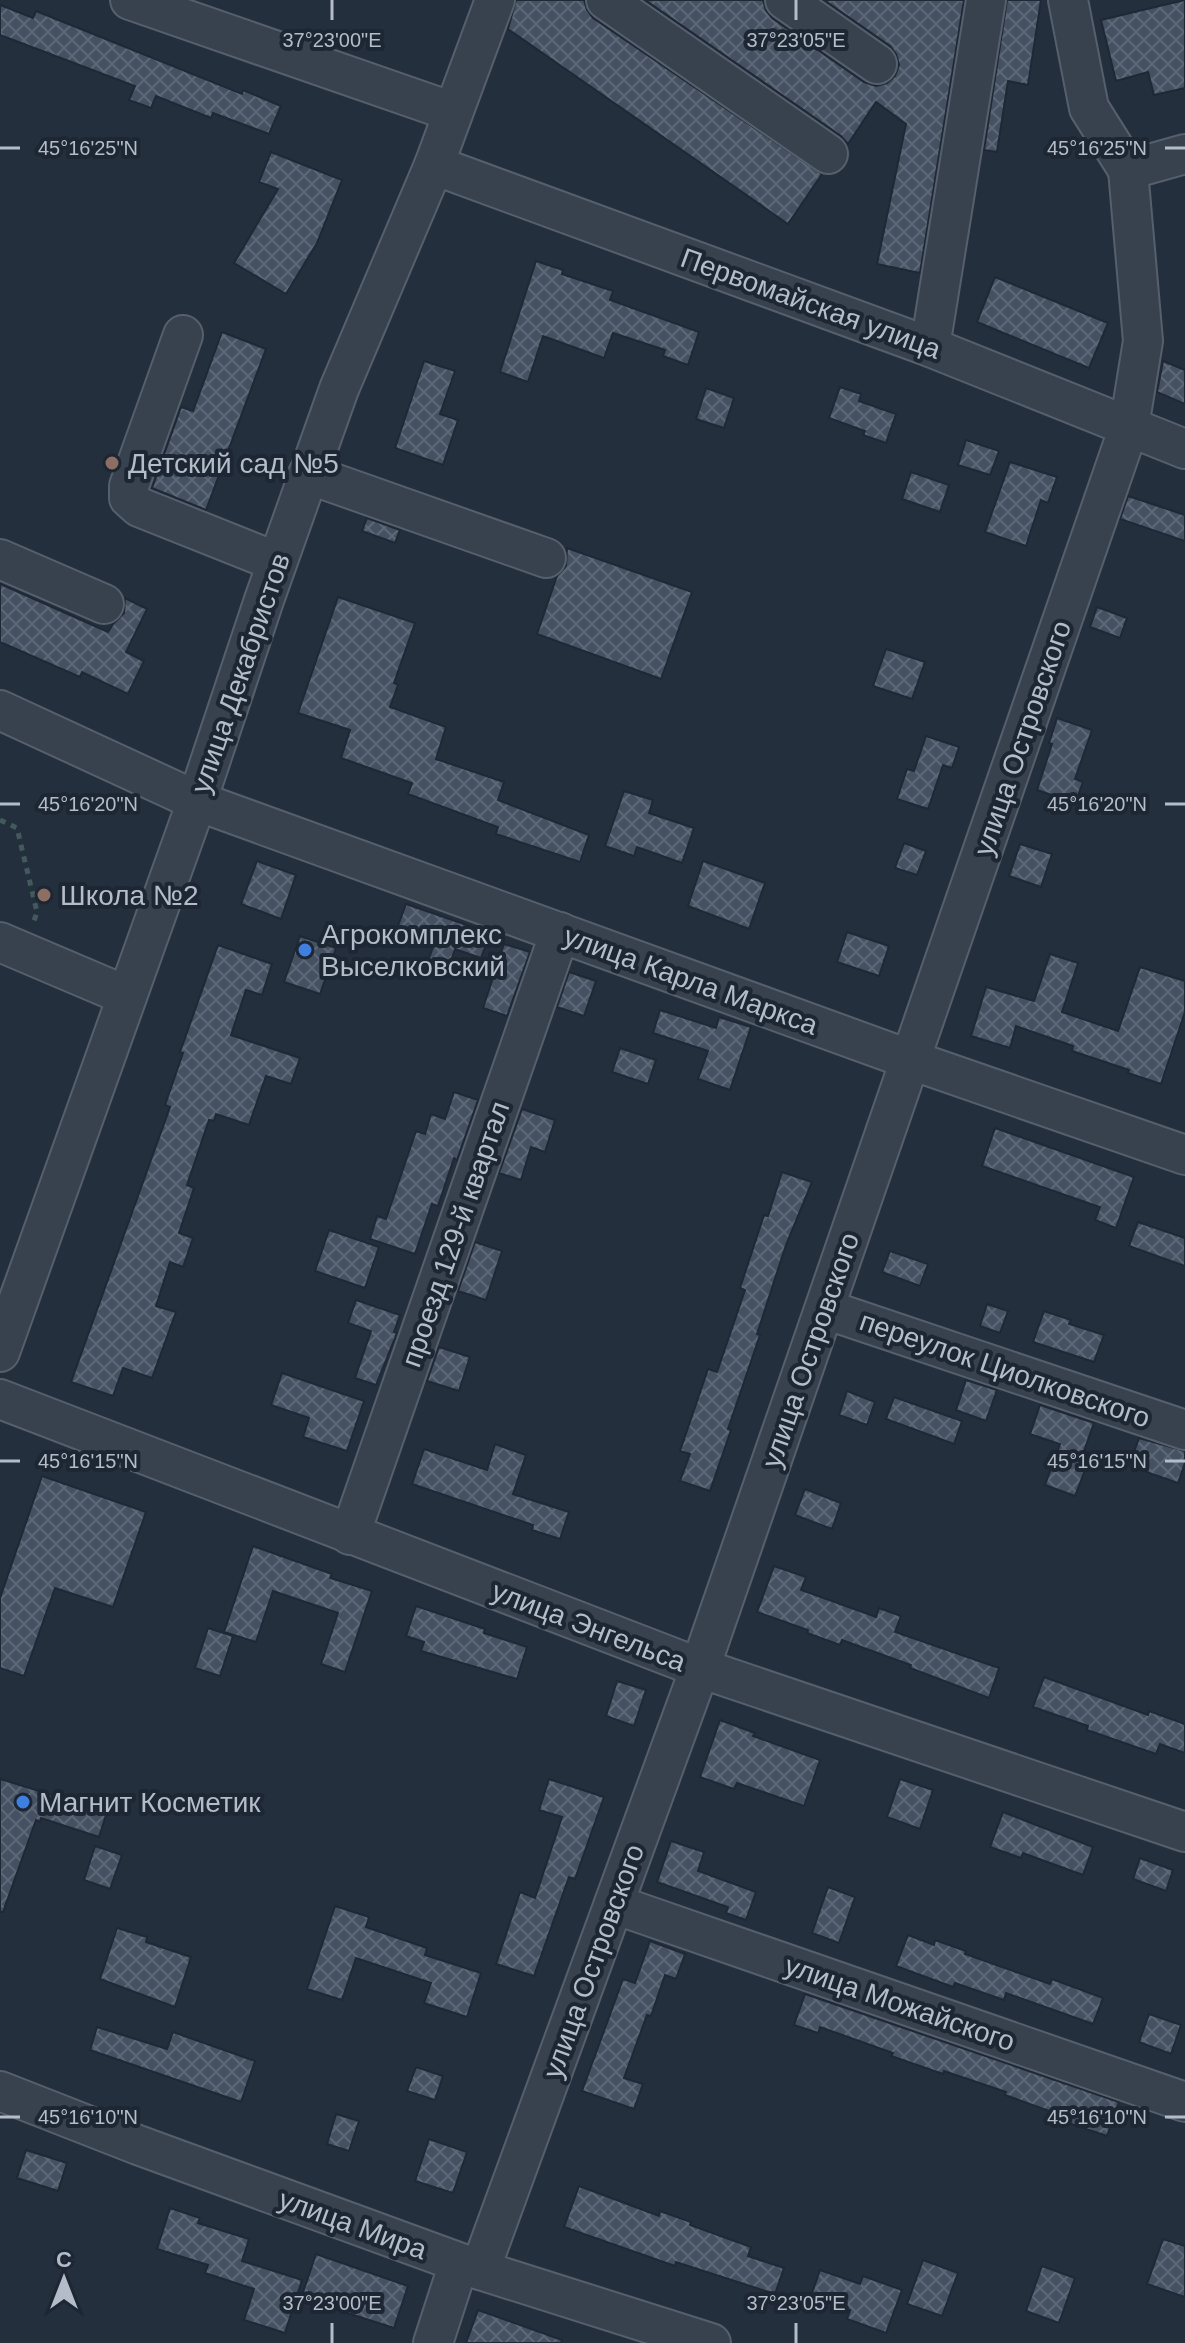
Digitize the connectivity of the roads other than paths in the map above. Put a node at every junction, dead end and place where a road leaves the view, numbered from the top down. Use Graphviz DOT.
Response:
graph roads {
  1 [pos="130,0"];
  2 [pos="495,0"];
  3 [pos="606,0"];
  4 [pos="785,0"];
  5 [pos="986,0"];
  6 [pos="1068,0"];
  7 [pos="877,64"];
  8 [pos="453,112"];
  9 [pos="828,154"];
  10 [pos="1185,154"];
  11 [pos="434,165"];
  12 [pos="1128,170"];
  13 [pos="183,335"];
  14 [pos="930,347"];
  15 [pos="1129,427"];
  16 [pos="1185,449"];
  17 [pos="308,474"];
  18 [pos="546,558"];
  19 [pos="0,559"];
  20 [pos="277,562"];
  21 [pos="104,604"];
  22 [pos="0,710"];
  23 [pos="197,801"];
  24 [pos="560,932"];
  25 [pos="11,947"];
  26 [pos="127,996"];
  27 [pos="911,1060"];
  28 [pos="1185,1155"];
  29 [pos="825,1309"];
  30 [pos="0,1352"];
  31 [pos="0,1399"];
  32 [pos="1185,1430"];
  33 [pos="350,1535"];
  34 [pos="700,1668"];
  35 [pos="1185,1832"];
  36 [pos="614,1904"];
  37 [pos="0,2091"];
  38 [pos="1185,2102"];
  39 [pos="470,2266"];
  40 [pos="433,2343"];
  41 [pos="711,2343"];
  1 -- 8 [label="street"];
  2 -- 8 [label="street, улица Декабристов"];
  3 -- 9 [label="street"];
  4 -- 7 [label="street"];
  5 -- 14 [label="street"];
  6 -- 12 [label="street"];
  8 -- 11 [label="street, улица Декабристов"];
  10 -- 12 [label="street"];
  11 -- 14 [label="street, Первомайская улица"];
  11 -- 17 [label="street, улица Декабристов"];
  12 -- 15 [label="street, улица Островского"];
  13 -- 20 [label="street"];
  14 -- 15 [label="street, Первомайская улица"];
  15 -- 16 [label="street, Первомайская улица"];
  15 -- 27 [label="street, улица Островского"];
  17 -- 18 [label="street"];
  17 -- 20 [label="street, улица Декабристов"];
  19 -- 21 [label="street"];
  20 -- 23 [label="street, улица Декабристов"];
  22 -- 23 [label="street, улица Карла Маркса"];
  23 -- 24 [label="street, улица Карла Маркса"];
  23 -- 26 [label="street, улица Декабристов"];
  24 -- 27 [label="street, улица Карла Маркса"];
  24 -- 33 [label="street, проезд 129-й квартал"];
  25 -- 26 [label="street"];
  26 -- 30 [label="street, улица Декабристов"];
  27 -- 28 [label="street, улица Карла Маркса"];
  27 -- 29 [label="street, улица Островского"];
  29 -- 32 [label="street, переулок Циолковского"];
  29 -- 34 [label="street, улица Островского"];
  31 -- 33 [label="street, улица Энгельса"];
  33 -- 34 [label="street, улица Энгельса"];
  34 -- 35 [label="street, улица Энгельса"];
  34 -- 36 [label="street, улица Островского"];
  36 -- 38 [label="street, улица Можайского"];
  36 -- 39 [label="street, улица Островского"];
  37 -- 39 [label="street, улица Мира"];
  39 -- 40 [label="street, улица Островского"];
  39 -- 41 [label="street, улица Мира"];
}
